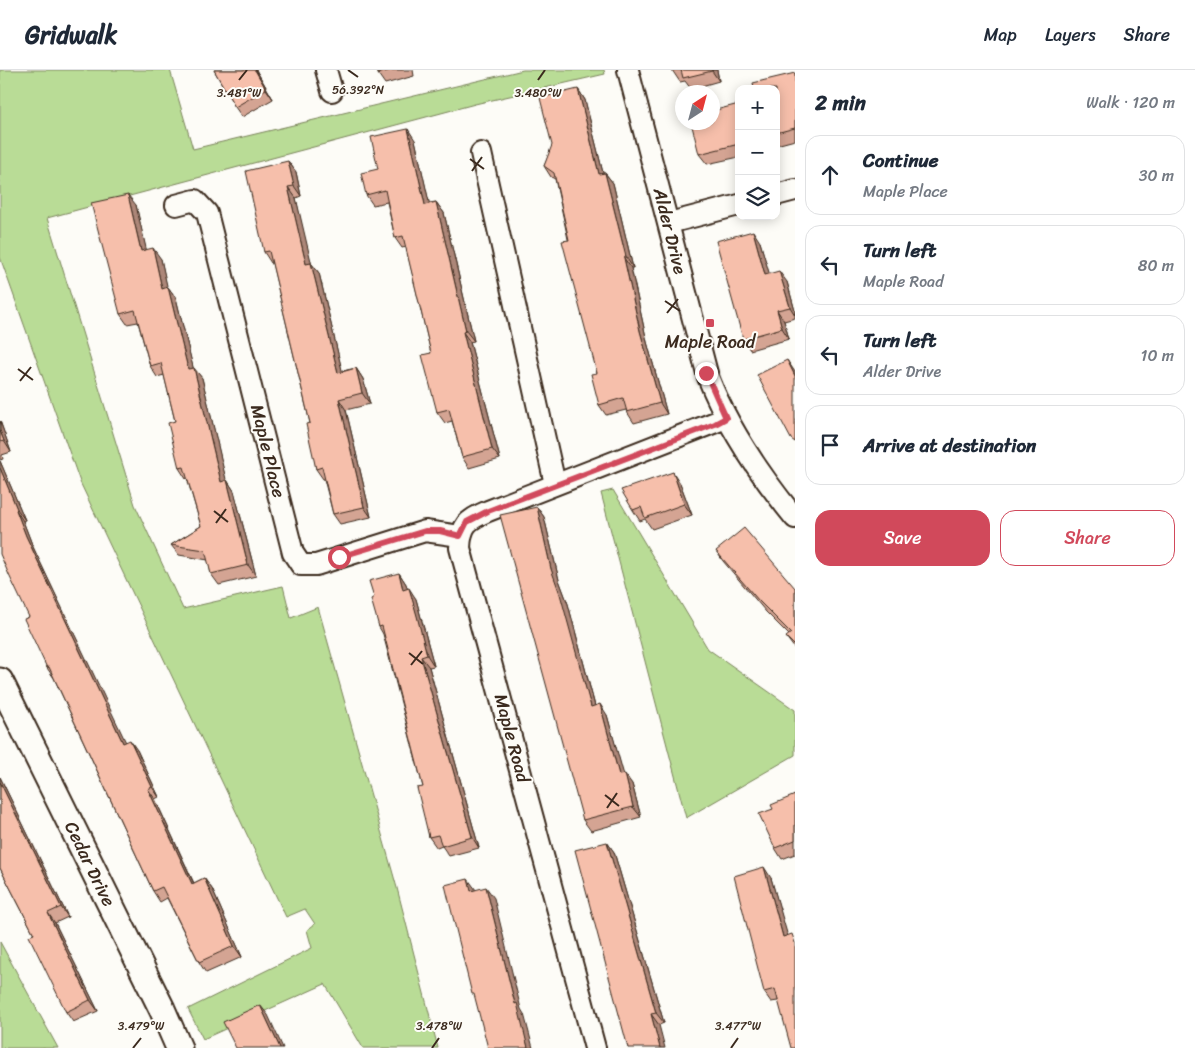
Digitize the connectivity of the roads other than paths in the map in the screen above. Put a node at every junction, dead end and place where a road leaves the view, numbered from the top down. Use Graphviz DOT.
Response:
graph roads {
  1 [pos="326,70"];
  2 [pos="628,70"];
  3 [pos="332,91"];
  4 [pos="481,153"];
  5 [pos="795,190"];
  6 [pos="780,194"];
  7 [pos="176,205"];
  8 [pos="735,205"];
  9 [pos="668,223"];
  10 [pos="726,418"];
  11 [pos="556,484"];
  12 [pos="795,518"];
  13 [pos="460,536"];
  14 [pos="0,681"];
  15 [pos="179,1048"];
  16 [pos="596,1048"];
  1 -- 3 [label="street"];
  2 -- 9 [label="street, Alder Drive"];
  4 -- 11 [label="street"];
  5 -- 6 [label="street"];
  7 -- 13 [label="street, Maple Place"];
  8 -- 9 [label="street"];
  9 -- 10 [label="street, Alder Drive"];
  10 -- 11 [label="street"];
  10 -- 12 [label="street, Alder Drive"];
  11 -- 13 [label="street"];
  13 -- 16 [label="street, Maple Road"];
  14 -- 15 [label="street, Cedar Drive"];
}
